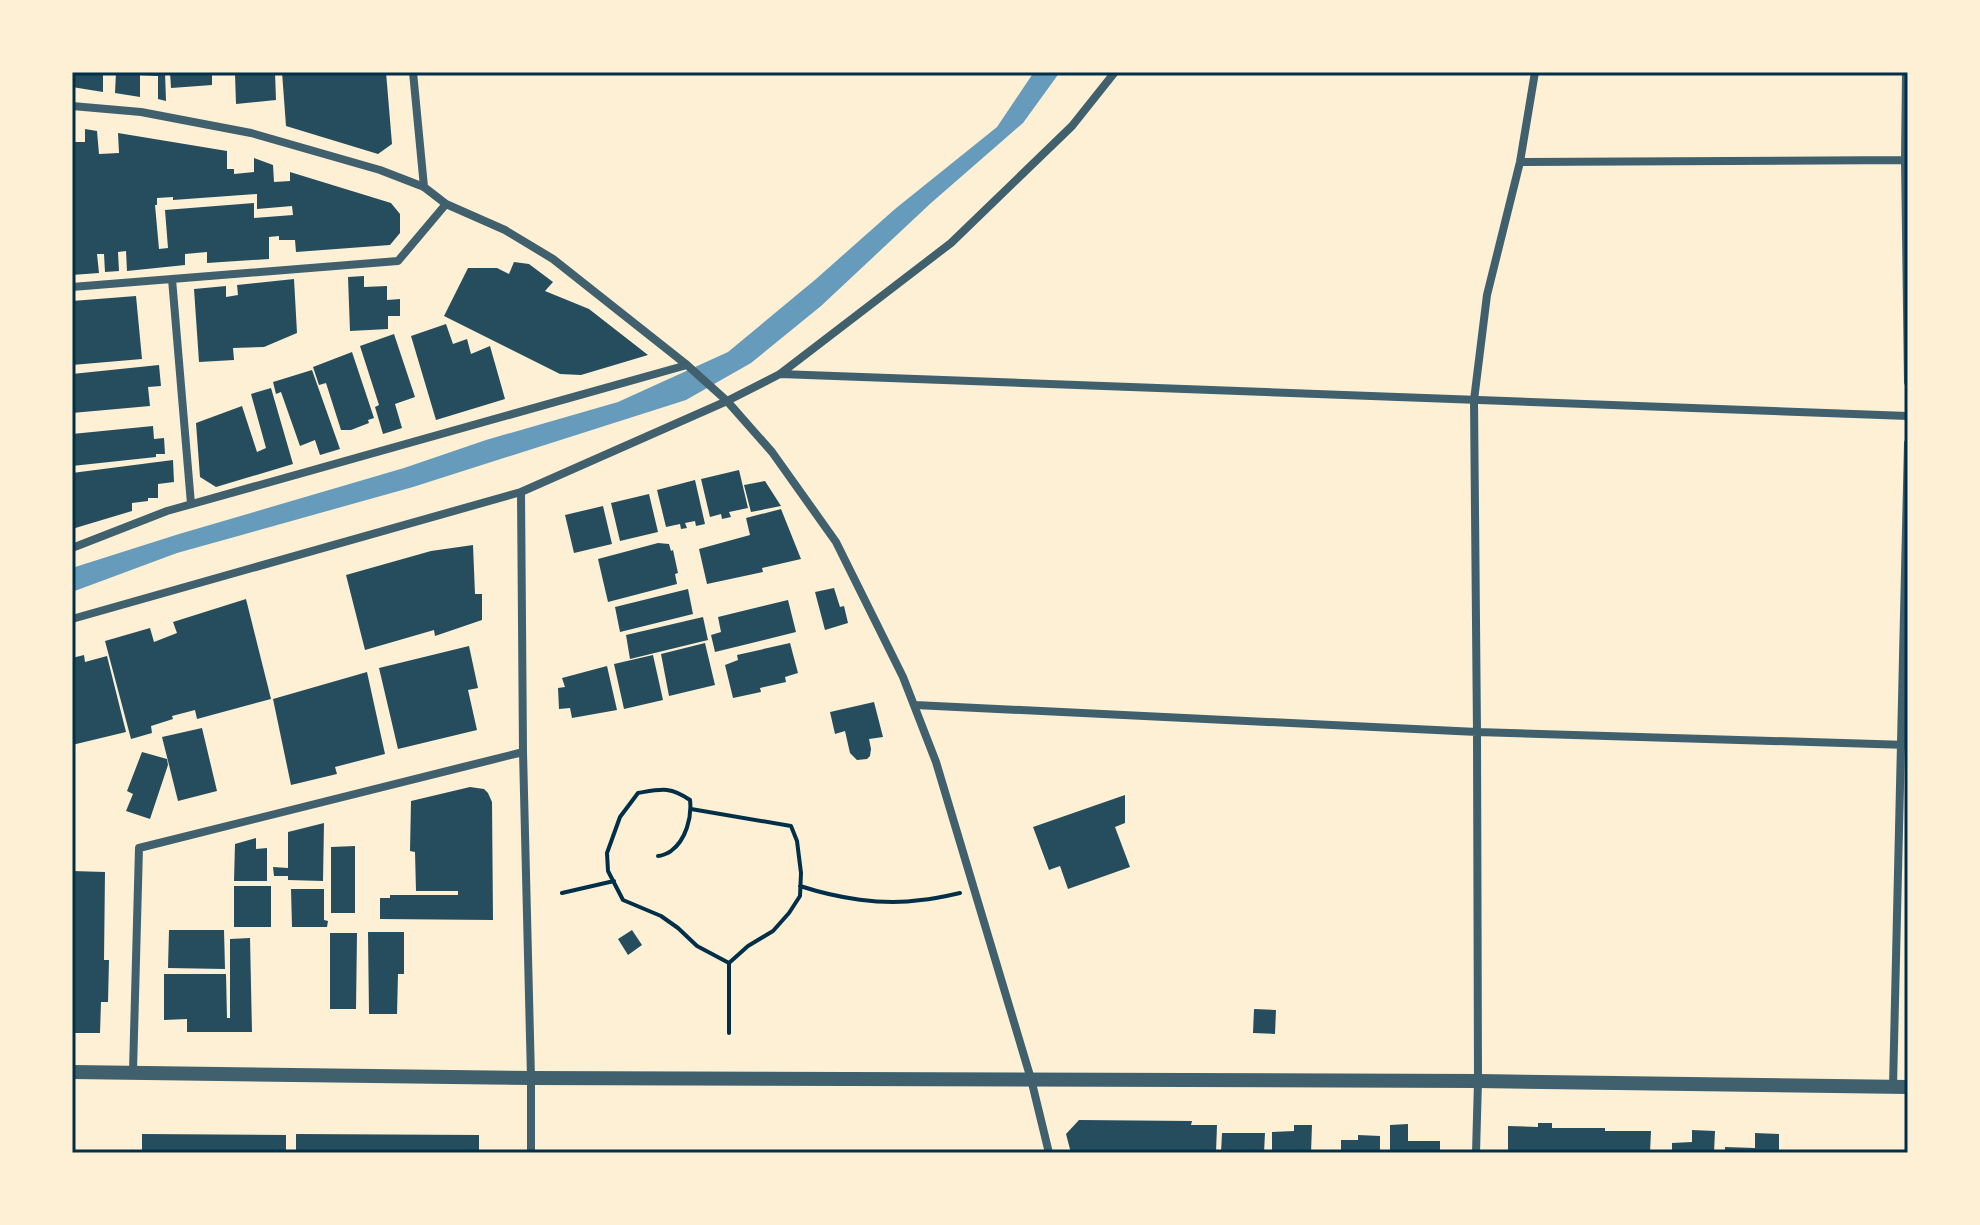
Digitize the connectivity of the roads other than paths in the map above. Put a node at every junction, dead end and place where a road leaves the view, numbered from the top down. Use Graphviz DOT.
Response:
graph roads {
  1 [pos="413,72"];
  2 [pos="1115,72"];
  3 [pos="1535,72"];
  4 [pos="1906,72"];
  5 [pos="72,106"];
  6 [pos="1906,160"];
  7 [pos="1520,162"];
  8 [pos="424,187"];
  9 [pos="446,204"];
  10 [pos="172,279"];
  11 [pos="72,287"];
  12 [pos="687,365"];
  13 [pos="780,374"];
  14 [pos="1908,382"];
  15 [pos="1474,400"];
  16 [pos="727,401"];
  17 [pos="1908,416"];
  18 [pos="1908,443"];
  19 [pos="521,492"];
  20 [pos="191,504"];
  21 [pos="72,548"];
  22 [pos="72,619"];
  23 [pos="915,705"];
  24 [pos="1477,732"];
  25 [pos="1905,745"];
  26 [pos="523,752"];
  27 [pos="133,1071"];
  28 [pos="72,1072"];
  29 [pos="531,1078"];
  30 [pos="1031,1079"];
  31 [pos="1478,1081"];
  32 [pos="1900,1087"];
  33 [pos="531,1153"];
  34 [pos="1049,1153"];
  35 [pos="1476,1153"];
  1 -- 8 [label="street"];
  2 -- 13 [label="street"];
  3 -- 7 [label="street"];
  4 -- 6 [label="street"];
  5 -- 8 [label="street"];
  6 -- 7 [label="street"];
  6 -- 14 [label="street"];
  7 -- 15 [label="street"];
  8 -- 9 [label="street"];
  9 -- 10 [label="street"];
  9 -- 12 [label="street"];
  10 -- 11 [label="street"];
  10 -- 20 [label="street"];
  12 -- 16 [label="street"];
  12 -- 20 [label="street"];
  13 -- 15 [label="street"];
  13 -- 16 [label="street"];
  15 -- 17 [label="street"];
  15 -- 24 [label="street"];
  16 -- 19 [label="street"];
  16 -- 23 [label="street"];
  18 -- 25 [label="street"];
  19 -- 22 [label="street"];
  19 -- 26 [label="street"];
  20 -- 21 [label="street"];
  23 -- 24 [label="street"];
  23 -- 30 [label="street"];
  24 -- 25 [label="street"];
  24 -- 31 [label="street"];
  25 -- 32 [label="street"];
  26 -- 27 [label="street"];
  26 -- 29 [label="street"];
  27 -- 28 [label="street"];
  27 -- 29 [label="street"];
  29 -- 30 [label="street"];
  29 -- 33 [label="street"];
  30 -- 31 [label="street"];
  30 -- 34 [label="street"];
  31 -- 32 [label="street"];
  31 -- 35 [label="street"];
}
